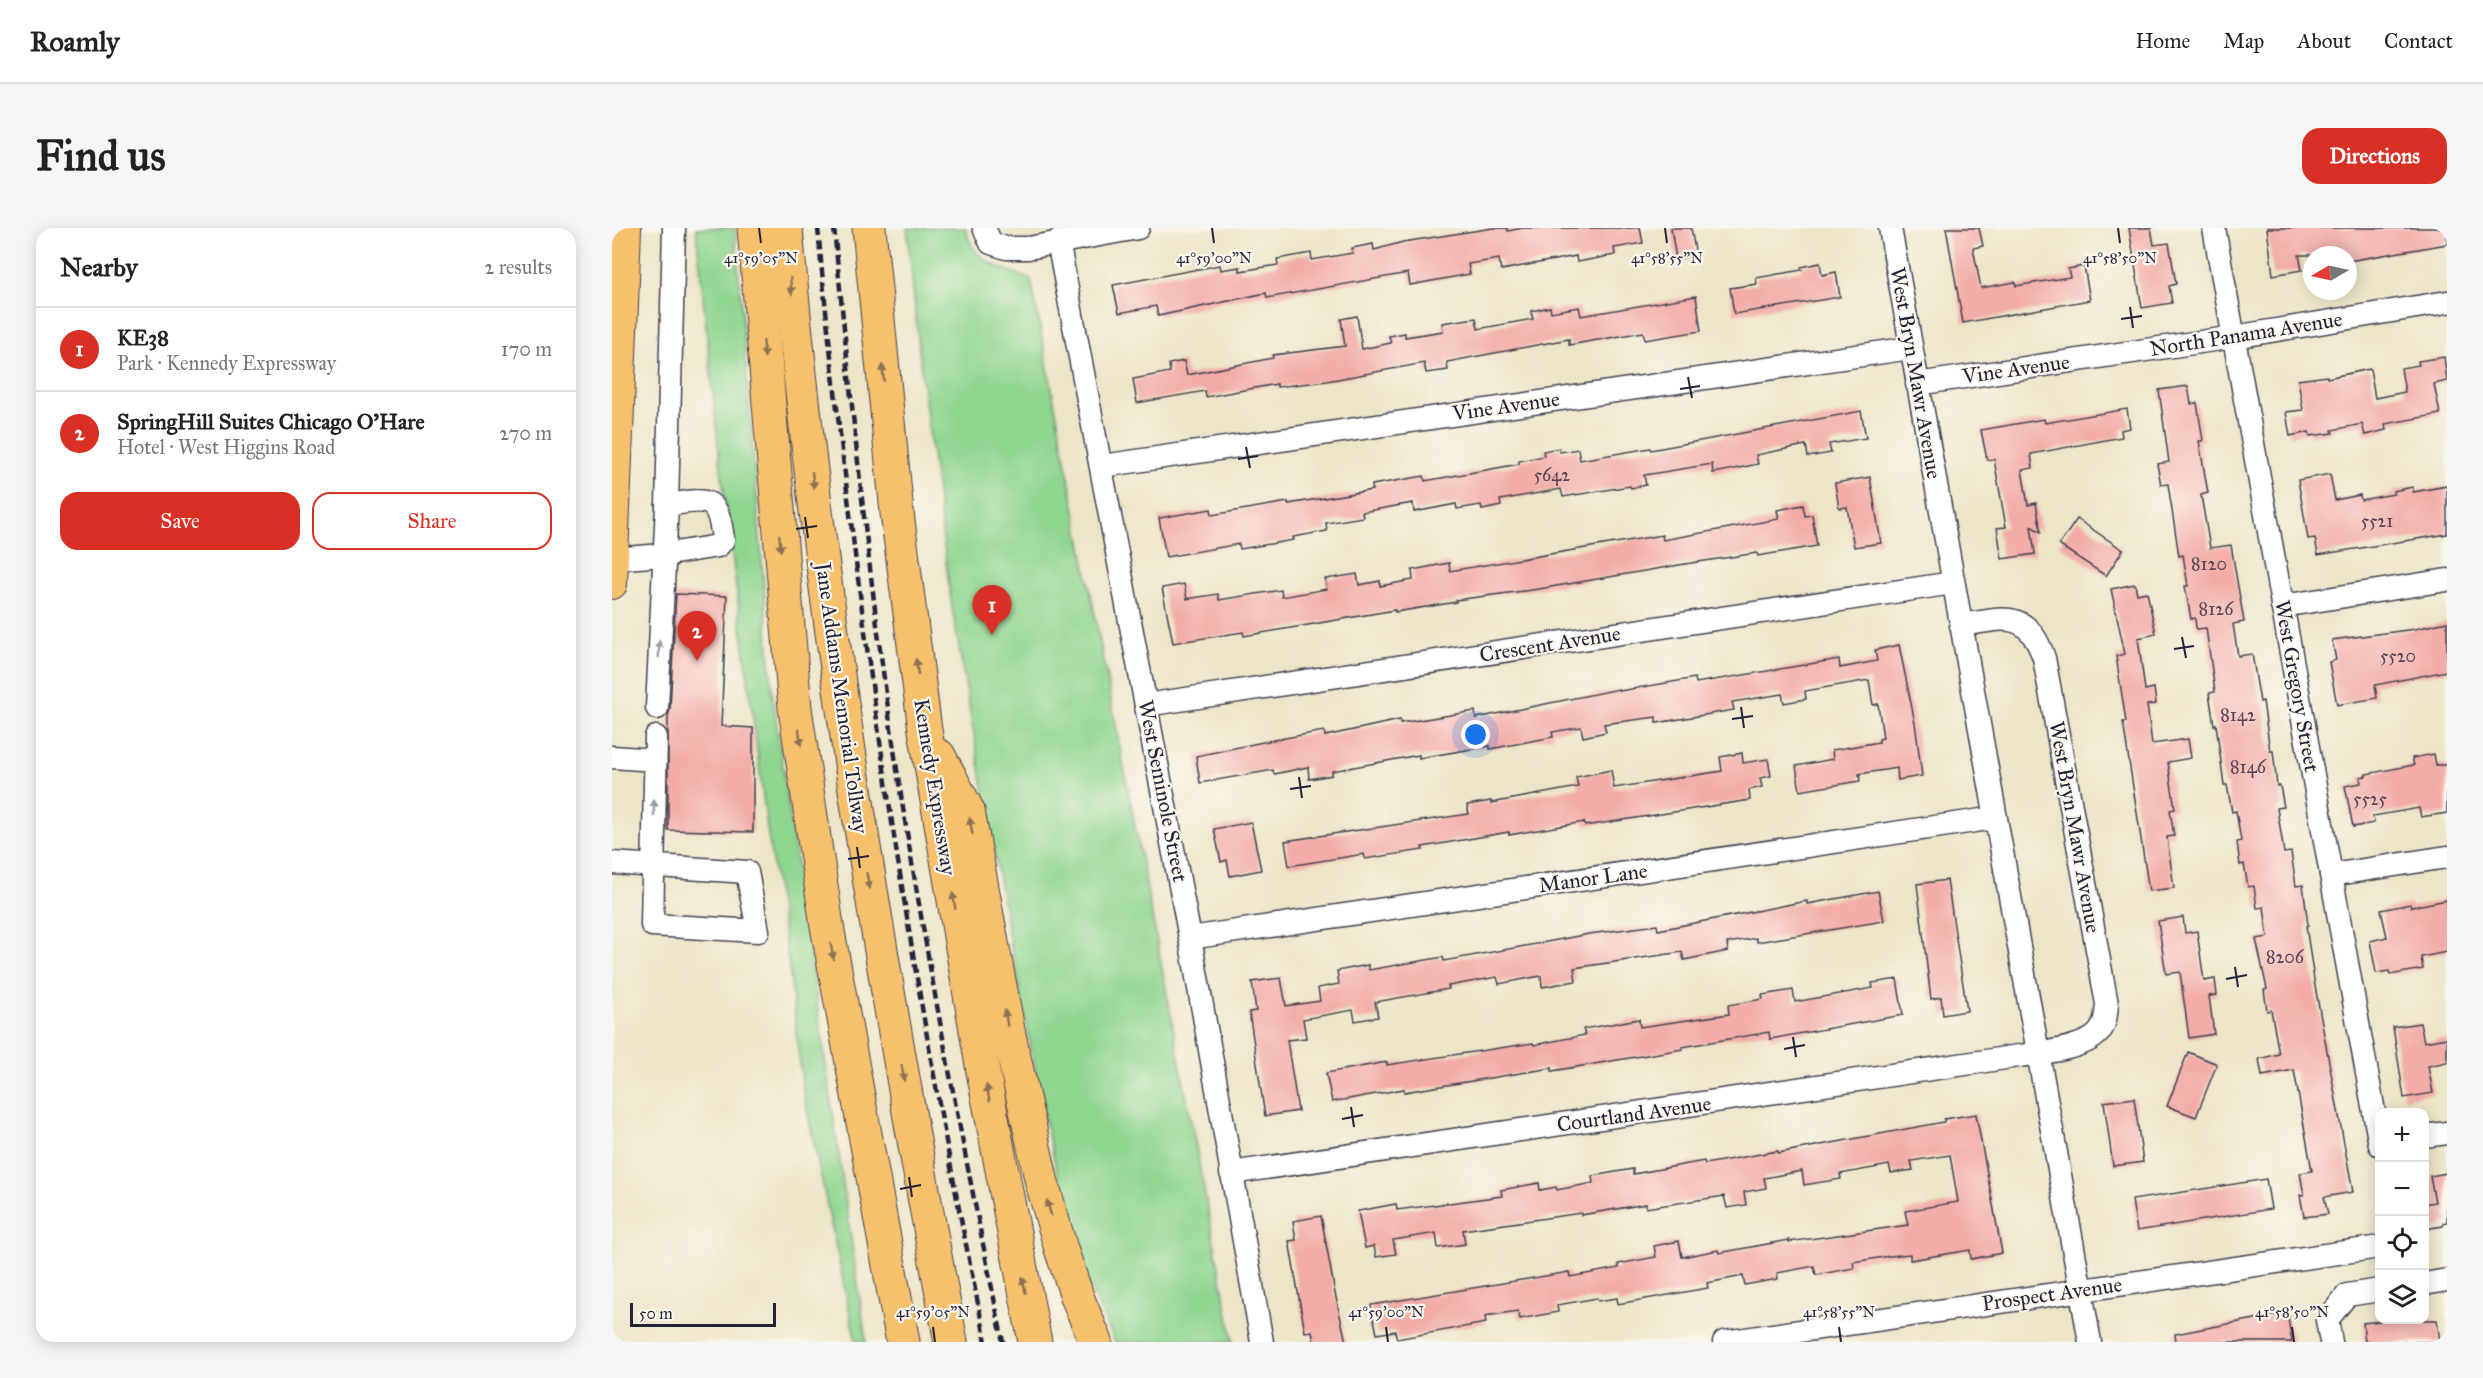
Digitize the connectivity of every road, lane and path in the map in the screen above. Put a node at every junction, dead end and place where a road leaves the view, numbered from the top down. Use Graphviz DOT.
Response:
graph roads {
  1 [pos="626,228"];
  2 [pos="674,228"];
  3 [pos="754,228"];
  4 [pos="786,228"];
  5 [pos="869,228"];
  6 [pos="984,228"];
  7 [pos="1138,228"];
  8 [pos="1890,228"];
  9 [pos="2214,228"];
  10 [pos="1058,241"];
  11 [pos="619,261"];
  12 [pos="2447,302"];
  13 [pos="2234,337"];
  14 [pos="1911,348"];
  15 [pos="2116,355"];
  16 [pos="1917,384"];
  17 [pos="1102,466"];
  18 [pos="667,505"];
  19 [pos="663,555"];
  20 [pos="612,567"];
  21 [pos="2447,579"];
  22 [pos="1953,583"];
  23 [pos="2282,606"];
  24 [pos="1961,625"];
  25 [pos="1146,705"];
  26 [pos="657,708"];
  27 [pos="926,730"];
  28 [pos="656,737"];
  29 [pos="612,757"];
  30 [pos="655,760"];
  31 [pos="1995,819"];
  32 [pos="2447,857"];
  33 [pos="612,863"];
  34 [pos="653,867"];
  35 [pos="2331,876"];
  36 [pos="1190,938"];
  37 [pos="2037,1053"];
  38 [pos="2375,1122"];
  39 [pos="2447,1133"];
  40 [pos="2429,1135"];
  41 [pos="871,1169"];
  42 [pos="1232,1173"];
  43 [pos="2375,1248"];
  44 [pos="2447,1280"];
  45 [pos="2429,1283"];
  46 [pos="2081,1290"];
  47 [pos="2375,1291"];
  48 [pos="879,1342"];
  49 [pos="903,1342"];
  50 [pos="951,1342"];
  51 [pos="1035,1342"];
  52 [pos="1096,1342"];
  53 [pos="1262,1342"];
  54 [pos="1724,1342"];
  55 [pos="2090,1342"];
  56 [pos="2331,1342"];
  1 -- 11 [label="main road"];
  2 -- 18 [label="street"];
  3 -- 41 [label="highway, one-way"];
  4 -- 50 [label="highway, Jane Addams Memorial Tollway, one-way"];
  27 -- 5 [label="highway, Kennedy Expressway, one-way"];
  6 -- 10 [label="street"];
  7 -- 10 [label="street"];
  8 -- 14 [label="street, West Bryn Mawr Avenue"];
  9 -- 13 [label="street, West Gregory Street"];
  10 -- 17 [label="street, West Seminole Street"];
  11 -- 20 [label="main road"];
  12 -- 13 [label="street, North Panama Avenue"];
  13 -- 15 [label="street, North Panama Avenue"];
  13 -- 23 [label="street, West Gregory Street"];
  14 -- 16 [label="street, West Bryn Mawr Avenue"];
  14 -- 17 [label="street, Vine Avenue"];
  15 -- 16 [label="street, Vine Avenue"];
  16 -- 22 [label="street, West Bryn Mawr Avenue"];
  17 -- 25 [label="street, West Seminole Street"];
  18 -- 19 [label="street"];
  18 -- 19 [label="street"];
  19 -- 20 [label="street"];
  26 -- 19 [label="street, one-way"];
  21 -- 23 [label="street"];
  22 -- 24 [label="street, West Bryn Mawr Avenue"];
  22 -- 25 [label="street, Crescent Avenue"];
  23 -- 35 [label="street, West Gregory Street"];
  24 -- 31 [label="street, West Bryn Mawr Avenue"];
  24 -- 37 [label="street, West Bryn Mawr Avenue"];
  25 -- 36 [label="street, West Seminole Street"];
  51 -- 27 [label="highway, Kennedy Expressway, one-way"];
  52 -- 27 [label="highway, one-way"];
  28 -- 30 [label="street"];
  29 -- 30 [label="street"];
  34 -- 30 [label="street, one-way"];
  31 -- 36 [label="street, Manor Lane"];
  31 -- 37 [label="street, West Bryn Mawr Avenue"];
  32 -- 35 [label="street"];
  33 -- 34 [label="street"];
  34 -- 34 [label="street"];
  35 -- 38 [label="street, West Gregory Street"];
  36 -- 42 [label="street, West Seminole Street"];
  37 -- 42 [label="street, Courtland Avenue"];
  37 -- 46 [label="street, West Bryn Mawr Avenue"];
  39 -- 40 [label="street"];
  41 -- 48 [label="highway"];
  41 -- 49 [label="highway"];
  42 -- 53 [label="street, West Seminole Street"];
  43 -- 46 [label="street, Prospect Avenue"];
  44 -- 45 [label="street"];
  46 -- 54 [label="street, Prospect Avenue"];
  46 -- 55 [label="street, West Bryn Mawr Avenue"];
  47 -- 56 [label="street"];
}
